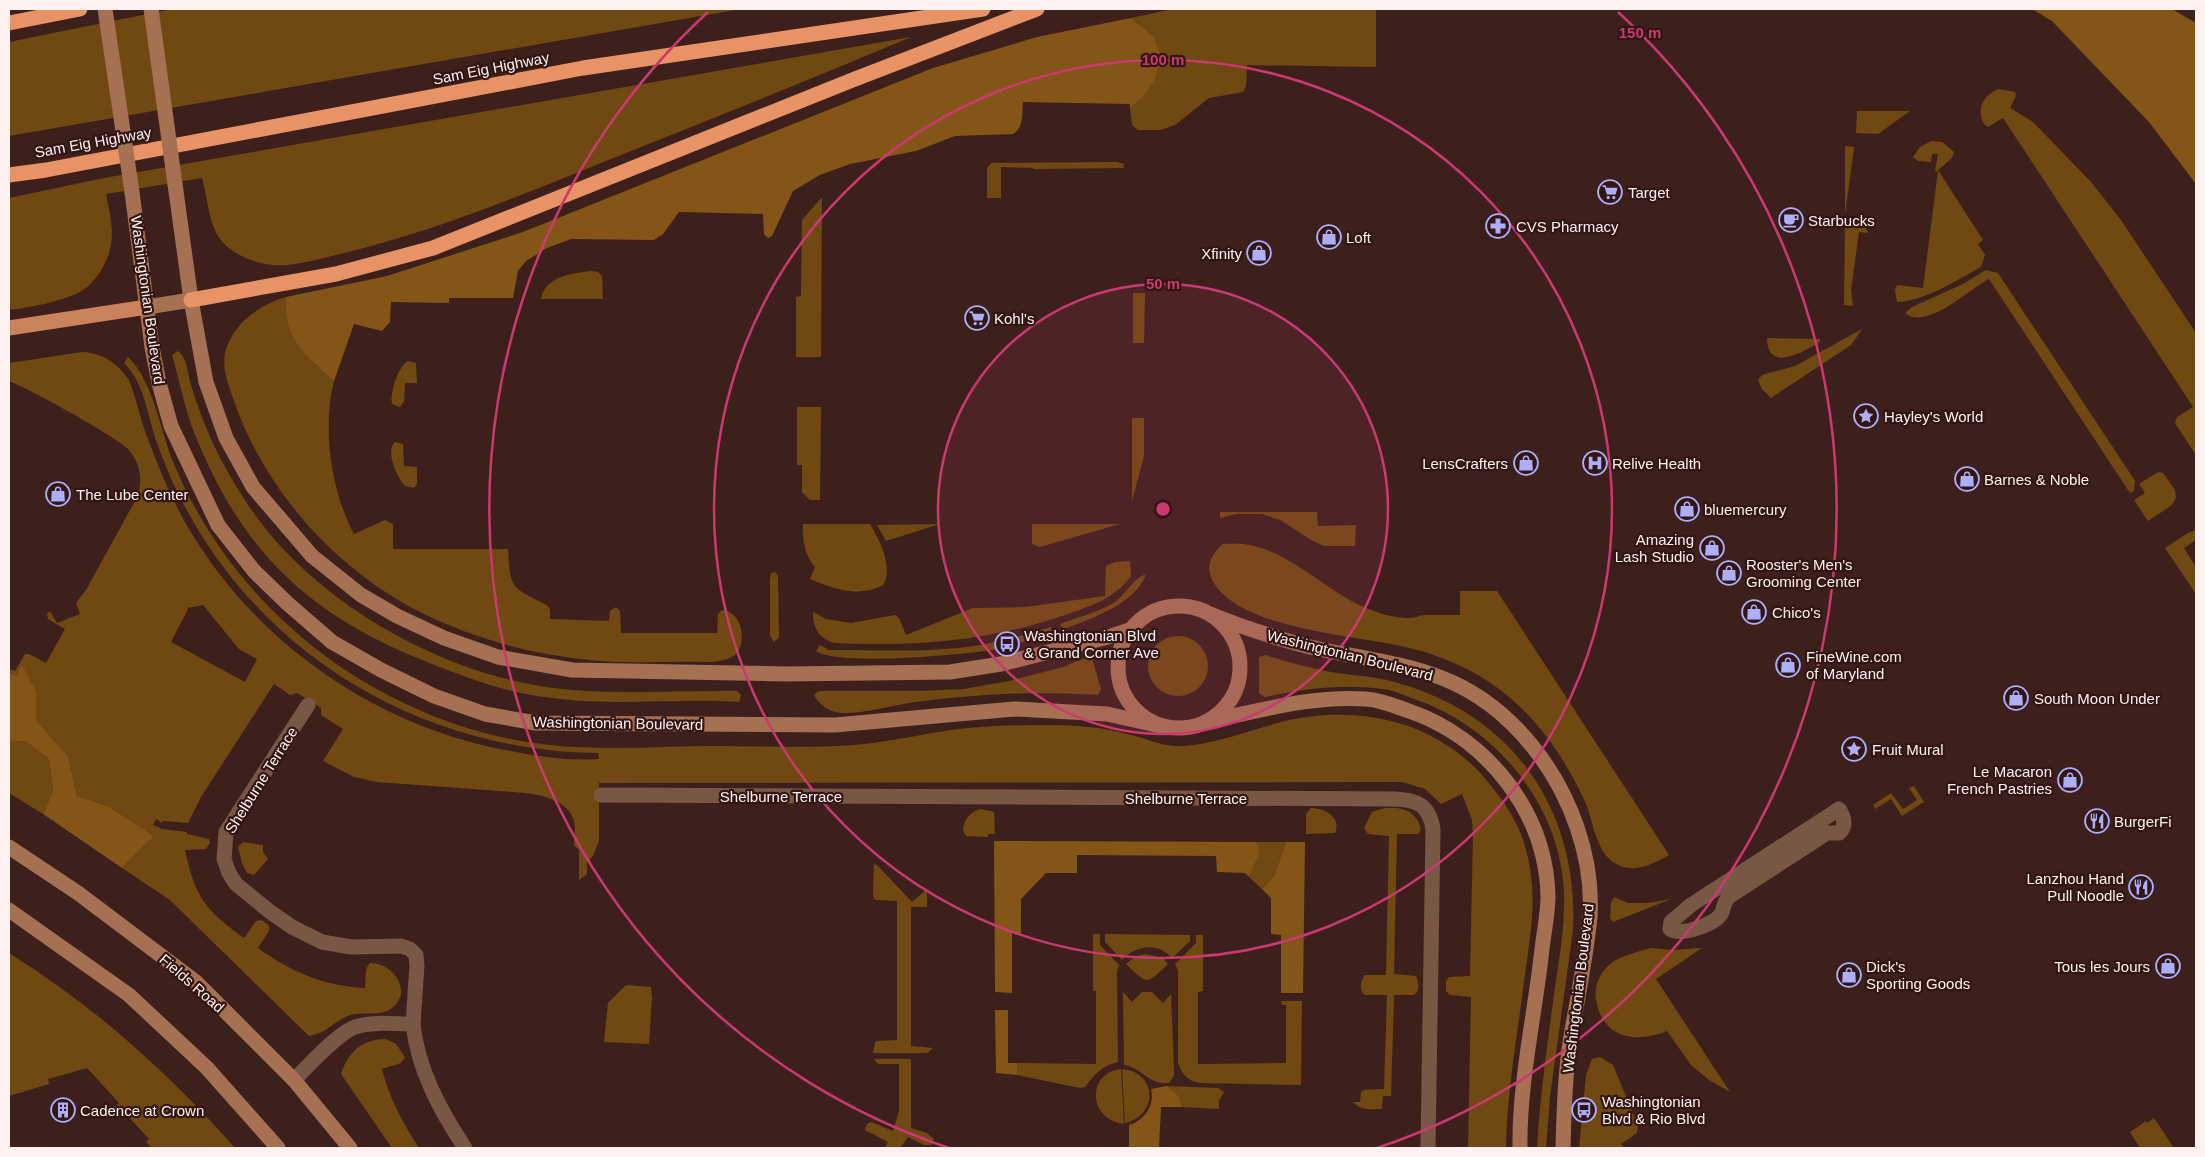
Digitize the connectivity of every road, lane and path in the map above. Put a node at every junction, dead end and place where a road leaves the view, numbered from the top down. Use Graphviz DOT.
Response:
graph roads {
  1 [pos="80,9"];
  2 [pos="105,9"];
  3 [pos="151,9"];
  4 [pos="983,9"];
  5 [pos="1037,9"];
  6 [pos="9,23"];
  7 [pos="9,175"];
  8 [pos="191,300"];
  9 [pos="147,307"];
  10 [pos="9,328"];
  11 [pos="1210,614"];
  12 [pos="1132,629"];
  13 [pos="308,705"];
  14 [pos="1209,721"];
  15 [pos="1165,727"];
  16 [pos="601,795"];
  17 [pos="9,847"];
  18 [pos="1698,900"];
  19 [pos="9,910"];
  20 [pos="413,1024"];
  21 [pos="294,1080"];
  22 [pos="278,1148"];
  23 [pos="350,1148"];
  24 [pos="465,1148"];
  25 [pos="1428,1148"];
  26 [pos="1520,1148"];
  27 [pos="1563,1148"];
  1 -- 6 [label="highway"];
  2 -- 9 [label="street, Washingtonian Boulevard, bridge"];
  3 -- 8 [label="street, bridge"];
  4 -- 7 [label="highway, Sam Eig Highway"];
  5 -- 8 [label="highway"];
  8 -- 9 [label="street"];
  8 -- 12 [label="street"];
  9 -- 10 [label="main road"];
  9 -- 15 [label="street, Washingtonian Boulevard"];
  11 -- 12 [label="street"];
  11 -- 14 [label="street"];
  11 -- 27 [label="street, Washingtonian Boulevard"];
  12 -- 15 [label="street"];
  13 -- 20 [label="street, Shelburne Terrace"];
  14 -- 15 [label="street"];
  14 -- 26 [label="street"];
  16 -- 25 [label="street, Shelburne Terrace"];
  17 -- 21 [label="street, Fields Road"];
  18 -- 18 [label="street"];
  19 -- 22 [label="street"];
  20 -- 21 [label="street"];
  20 -- 24 [label="street, Shelburne Terrace"];
  21 -- 23 [label="street, Fields Road"];
}
